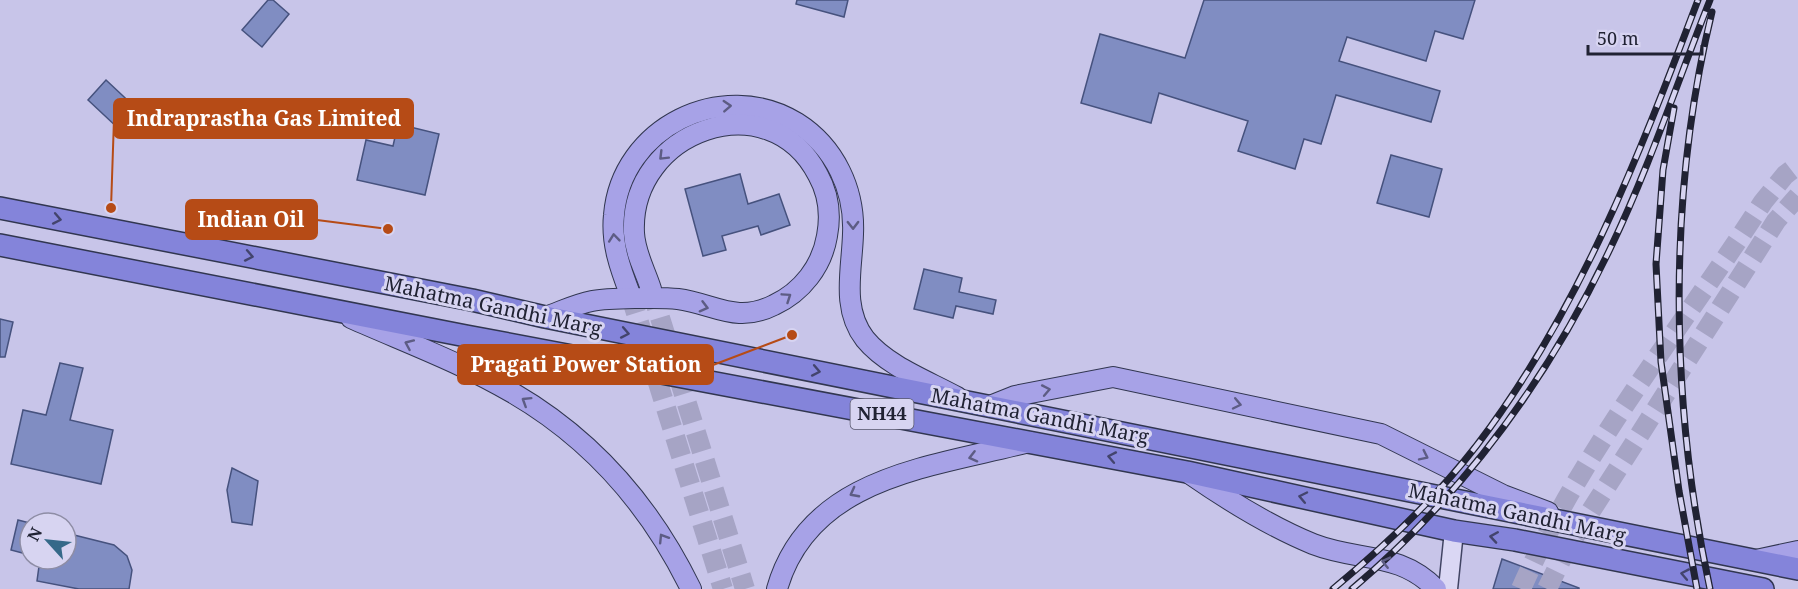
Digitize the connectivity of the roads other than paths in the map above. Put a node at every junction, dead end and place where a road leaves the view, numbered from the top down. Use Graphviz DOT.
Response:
graph roads {
  1 [pos="0,208"];
  2 [pos="0,245"];
  3 [pos="651,289"];
  4 [pos="630,294"];
  5 [pos="334,310"];
  6 [pos="545,317"];
  7 [pos="965,401"];
  8 [pos="990,406"];
  9 [pos="1030,442"];
  10 [pos="1187,472"];
  11 [pos="1595,530"];
  12 [pos="1454,531"];
  13 [pos="1798,551"];
  14 [pos="1753,561"];
  15 [pos="1798,569"];
  16 [pos="691,589"];
  17 [pos="777,589"];
  18 [pos="1436,589"];
  19 [pos="1448,589"];
  20 [pos="1763,589"];
  1 -- 6 [label="highway, Mahatma Gandhi Marg / NH44, one-way"];
  2 -- 5 [label="highway, Mahatma Gandhi Marg / NH44"];
  6 -- 3 [label="main road, one-way"];
  4 -- 7 [label="main road, one-way"];
  5 -- 9 [label="highway, Mahatma Gandhi Marg / NH44"];
  16 -- 5 [label="main road, one-way"];
  6 -- 7 [label="highway, Mahatma Gandhi Marg / NH44, one-way"];
  7 -- 8 [label="highway, Mahatma Gandhi Marg / NH44"];
  8 -- 11 [label="highway, Mahatma Gandhi Marg"];
  8 -- 11 [label="main road, one-way"];
  10 -- 9 [label="highway, Mahatma Gandhi Marg / NH44, one-way"];
  9 -- 17 [label="main road, one-way"];
  12 -- 10 [label="highway, Mahatma Gandhi Marg / NH44, one-way"];
  18 -- 10 [label="main road, one-way"];
  11 -- 14 [label="highway, Mahatma Gandhi Marg"];
  12 -- 19 [label="main road"];
  20 -- 12 [label="highway, Mahatma Gandhi Marg / NH44, one-way"];
  13 -- 14 [label="main road"];
  14 -- 15 [label="highway, Mahatma Gandhi Marg"];
}
